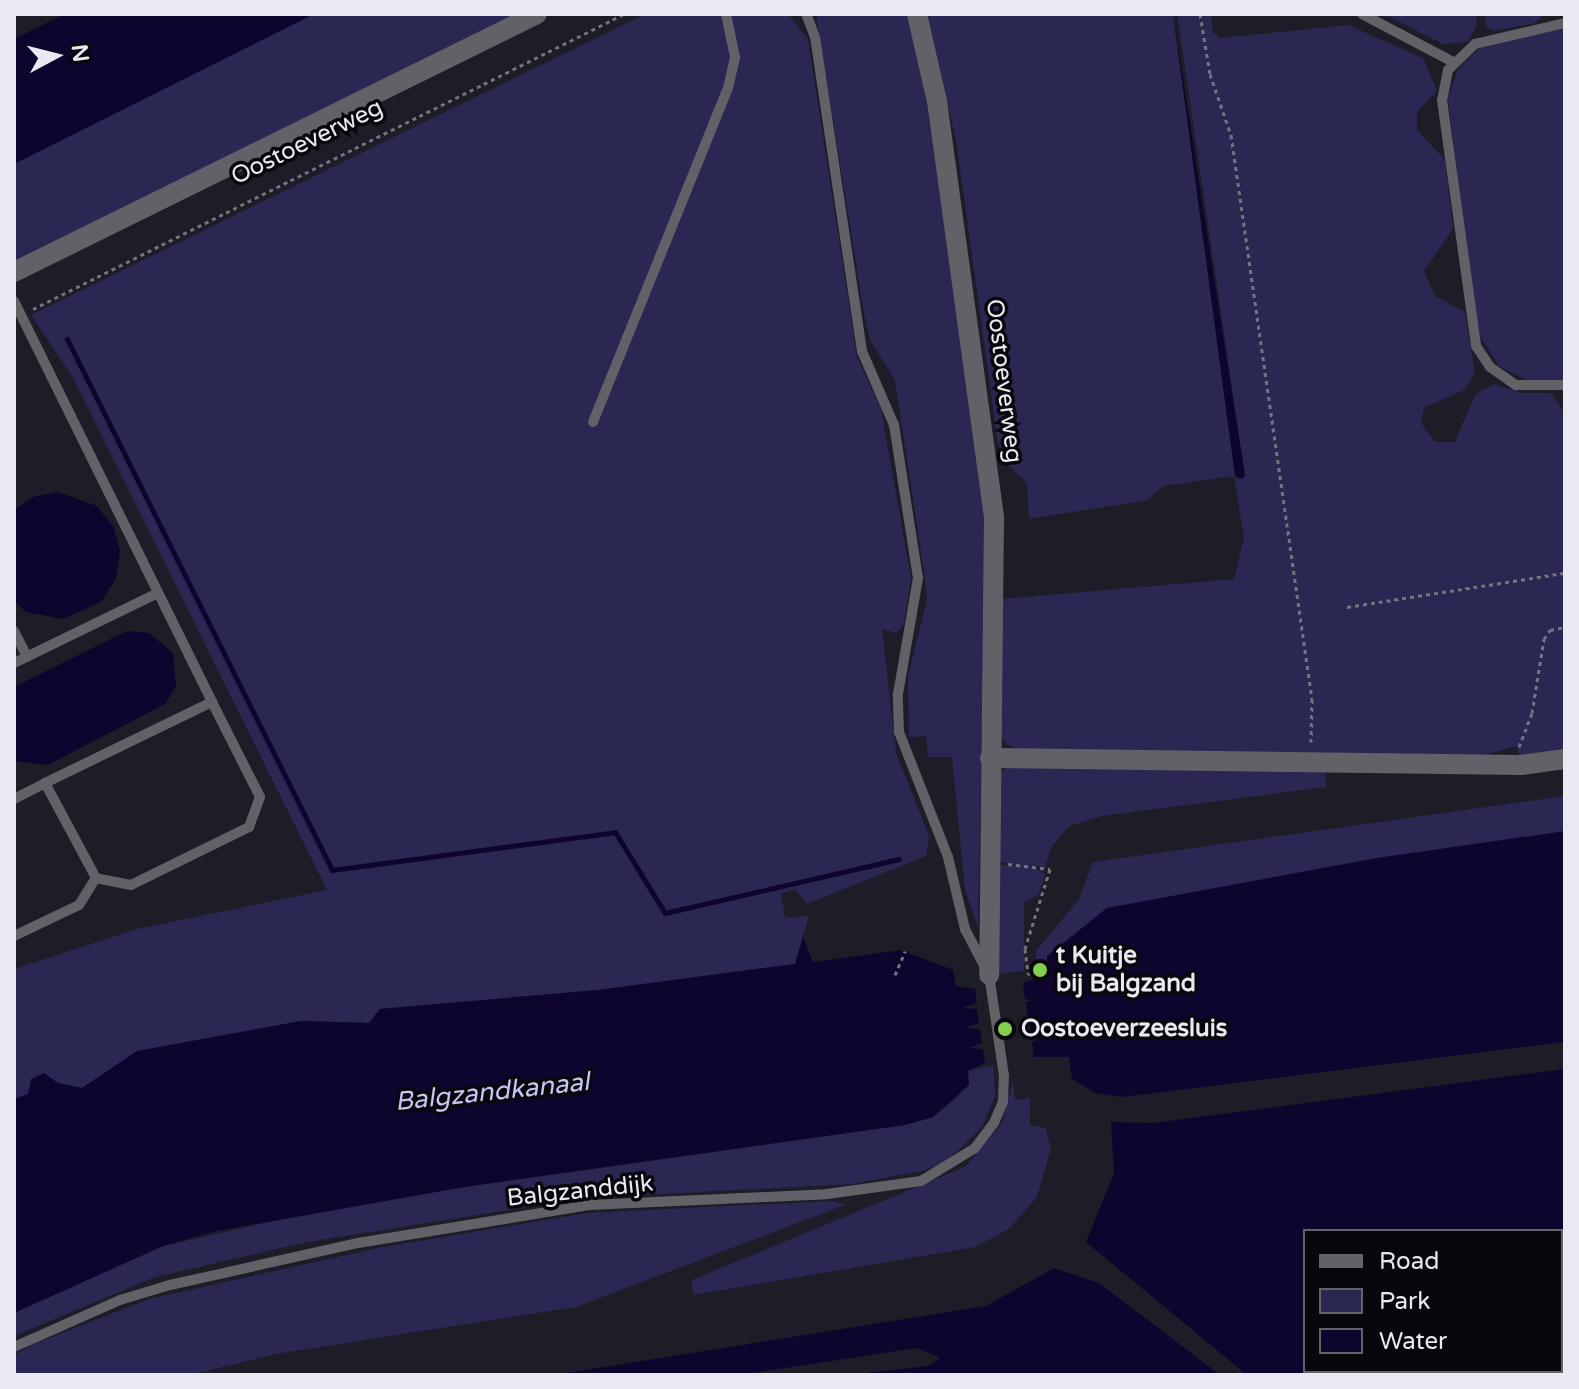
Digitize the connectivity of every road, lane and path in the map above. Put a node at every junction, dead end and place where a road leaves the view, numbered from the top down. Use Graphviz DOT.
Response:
graph roads {
  1 [pos="537,14"];
  2 [pos="624,14"];
  3 [pos="726,14"];
  4 [pos="806,14"];
  5 [pos="917,14"];
  6 [pos="1200,14"];
  7 [pos="1362,14"];
  8 [pos="1565,23"];
  9 [pos="1453,62"];
  10 [pos="14,272"];
  11 [pos="14,301"];
  12 [pos="21,315"];
  13 [pos="1565,385"];
  14 [pos="593,422"];
  15 [pos="1565,573"];
  16 [pos="158,593"];
  17 [pos="1347,607"];
  18 [pos="1565,627"];
  19 [pos="14,631"];
  20 [pos="27,657"];
  21 [pos="14,663"];
  22 [pos="212,702"];
  23 [pos="1518,750"];
  24 [pos="990,758"];
  25 [pos="1565,759"];
  26 [pos="1310,761"];
  27 [pos="45,783"];
  28 [pos="14,799"];
  29 [pos="1017,865"];
  30 [pos="96,878"];
  31 [pos="14,936"];
  32 [pos="905,951"];
  33 [pos="1041,970"];
  34 [pos="895,975"];
  35 [pos="989,975"];
  36 [pos="14,1347"];
  1 -- 10 [label="street, Oostoeverweg"];
  2 -- 12 [label="path, Oostoeverweg"];
  3 -- 14 [label="lane"];
  4 -- 35 [label="lane"];
  5 -- 24 [label="street, Oostoeverweg"];
  6 -- 26 [label="path"];
  7 -- 9 [label="lane"];
  8 -- 9 [label="lane"];
  9 -- 13 [label="lane"];
  11 -- 12 [label="lane"];
  12 -- 16 [label="lane"];
  15 -- 17 [label="path"];
  16 -- 20 [label="lane"];
  16 -- 22 [label="lane"];
  18 -- 23 [label="path"];
  19 -- 20 [label="lane"];
  20 -- 21 [label="lane"];
  22 -- 27 [label="lane"];
  22 -- 30 [label="lane"];
  24 -- 26 [label="street"];
  24 -- 35 [label="street, Oostoeverweg"];
  25 -- 26 [label="street"];
  27 -- 28 [label="lane"];
  27 -- 30 [label="lane"];
  29 -- 33 [label="path"];
  30 -- 31 [label="lane"];
  32 -- 34 [label="path"];
  35 -- 36 [label="lane, Balgzanddijk"];
}
